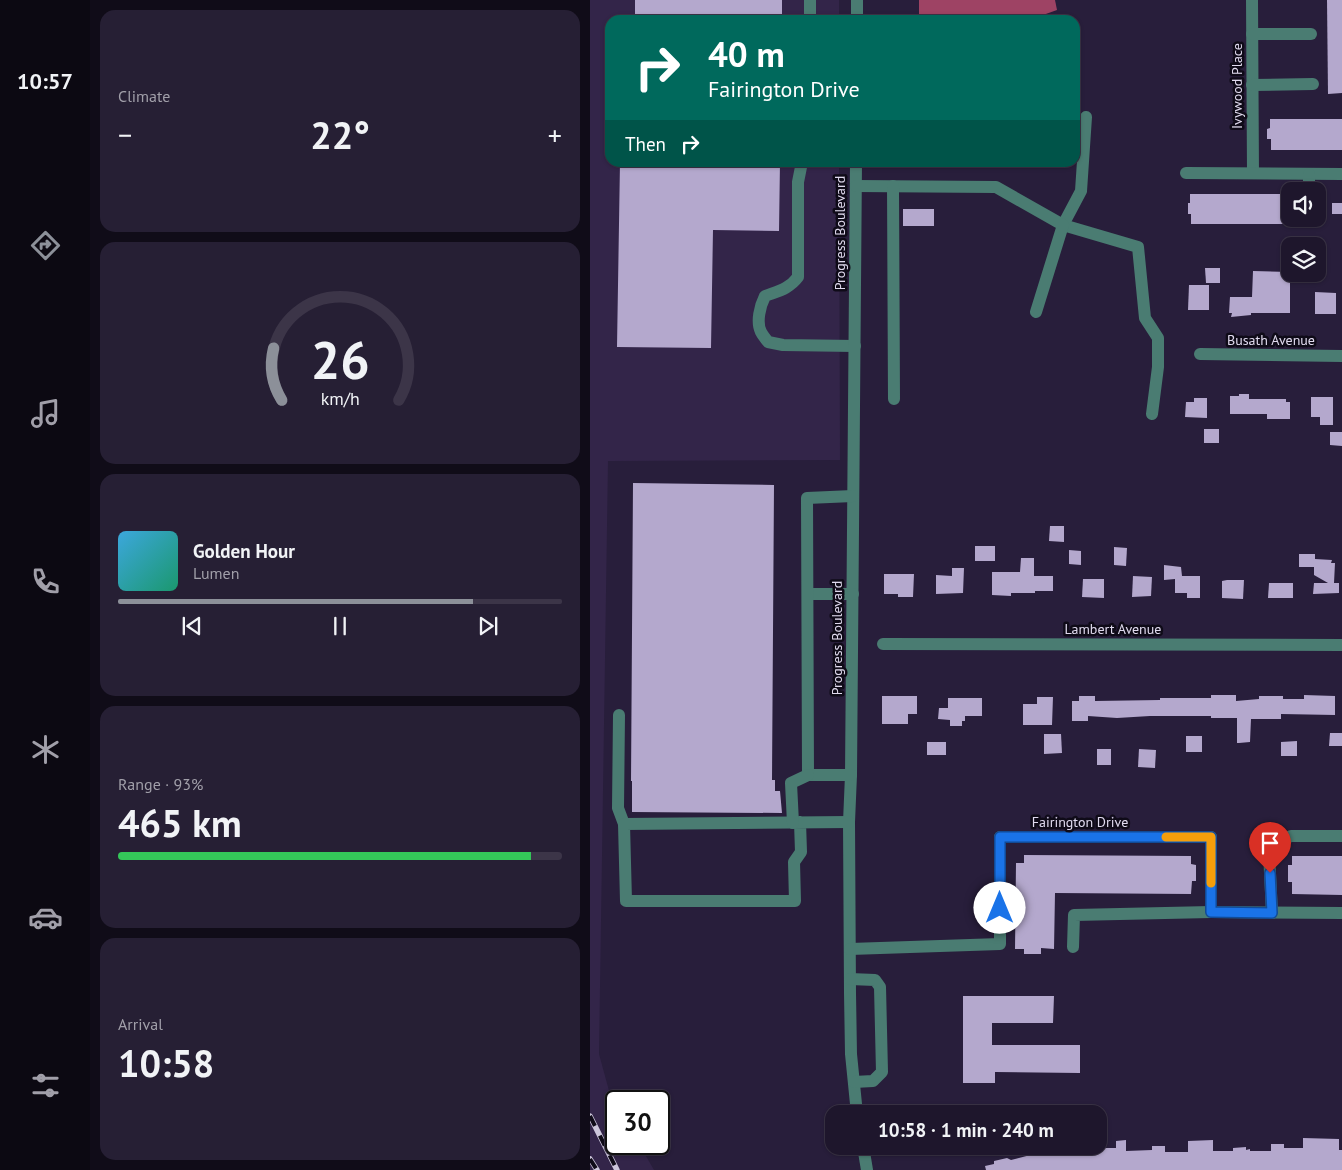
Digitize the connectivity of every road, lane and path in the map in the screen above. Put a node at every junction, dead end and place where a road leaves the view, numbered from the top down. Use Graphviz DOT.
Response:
graph roads {
  1 [pos="810,0"];
  2 [pos="857,0"];
  3 [pos="1252,0"];
  4 [pos="810,15"];
  5 [pos="857,15"];
  6 [pos="1252,34"];
  7 [pos="1311,34"];
  8 [pos="1252,84"];
  9 [pos="1313,84"];
  10 [pos="1086,117"];
  11 [pos="801,167"];
  12 [pos="856,167"];
  13 [pos="1186,173"];
  14 [pos="1253,173"];
  15 [pos="1309,174"];
  16 [pos="1342,174"];
  17 [pos="1309,182"];
  18 [pos="856,186"];
  19 [pos="893,186"];
  20 [pos="1063,225"];
  21 [pos="1036,312"];
  22 [pos="855,346"];
  23 [pos="1200,354"];
  24 [pos="1342,356"];
  25 [pos="894,398"];
  26 [pos="1152,414"];
  27 [pos="853,496"];
  28 [pos="808,594"];
  29 [pos="853,594"];
  30 [pos="883,644"];
  31 [pos="1342,645"];
  32 [pos="619,715"];
  33 [pos="808,775"];
  34 [pos="851,775"];
  35 [pos="796,822"];
  36 [pos="849,822"];
  37 [pos="624,824"];
  38 [pos="1342,836"];
  39 [pos="1211,912"];
  40 [pos="1272,913"];
  41 [pos="1342,913"];
  42 [pos="1073,947"];
  43 [pos="850,949"];
  44 [pos="850,980"];
  45 [pos="854,1082"];
  46 [pos="856,1105"];
  47 [pos="864,1155"];
  48 [pos="867,1170"];
  1 -- 4 [label="street"];
  2 -- 5 [label="street"];
  3 -- 6 [label="street, Ivywood Place"];
  6 -- 7 [label="street"];
  6 -- 8 [label="street, Ivywood Place"];
  8 -- 9 [label="street"];
  8 -- 14 [label="street, Ivywood Place"];
  10 -- 20 [label="street"];
  11 -- 22 [label="street"];
  12 -- 18 [label="street, Progress Boulevard"];
  13 -- 14 [label="street"];
  14 -- 15 [label="street"];
  15 -- 16 [label="street"];
  15 -- 17 [label="street"];
  18 -- 19 [label="street"];
  18 -- 22 [label="street, Progress Boulevard"];
  19 -- 20 [label="street"];
  19 -- 25 [label="street"];
  20 -- 21 [label="street"];
  20 -- 26 [label="street"];
  22 -- 27 [label="street, Progress Boulevard"];
  23 -- 24 [label="street, Busath Avenue"];
  27 -- 28 [label="street"];
  27 -- 29 [label="street, Progress Boulevard"];
  28 -- 29 [label="street"];
  28 -- 33 [label="street"];
  29 -- 34 [label="street, Progress Boulevard"];
  30 -- 31 [label="street, Lambert Avenue"];
  32 -- 37 [label="street"];
  33 -- 34 [label="street"];
  33 -- 35 [label="street"];
  34 -- 36 [label="street, Progress Boulevard"];
  35 -- 36 [label="street"];
  35 -- 37 [label="street"];
  35 -- 37 [label="street"];
  36 -- 43 [label="street, Progress Boulevard"];
  38 -- 40 [label="street"];
  39 -- 40 [label="street"];
  39 -- 42 [label="street"];
  39 -- 43 [label="street, Fairington Drive"];
  40 -- 41 [label="street"];
  43 -- 44 [label="street, Progress Boulevard"];
  44 -- 45 [label="street, Progress Boulevard"];
  44 -- 45 [label="street"];
  45 -- 46 [label="street, Progress Boulevard"];
  47 -- 48 [label="street"];
}
